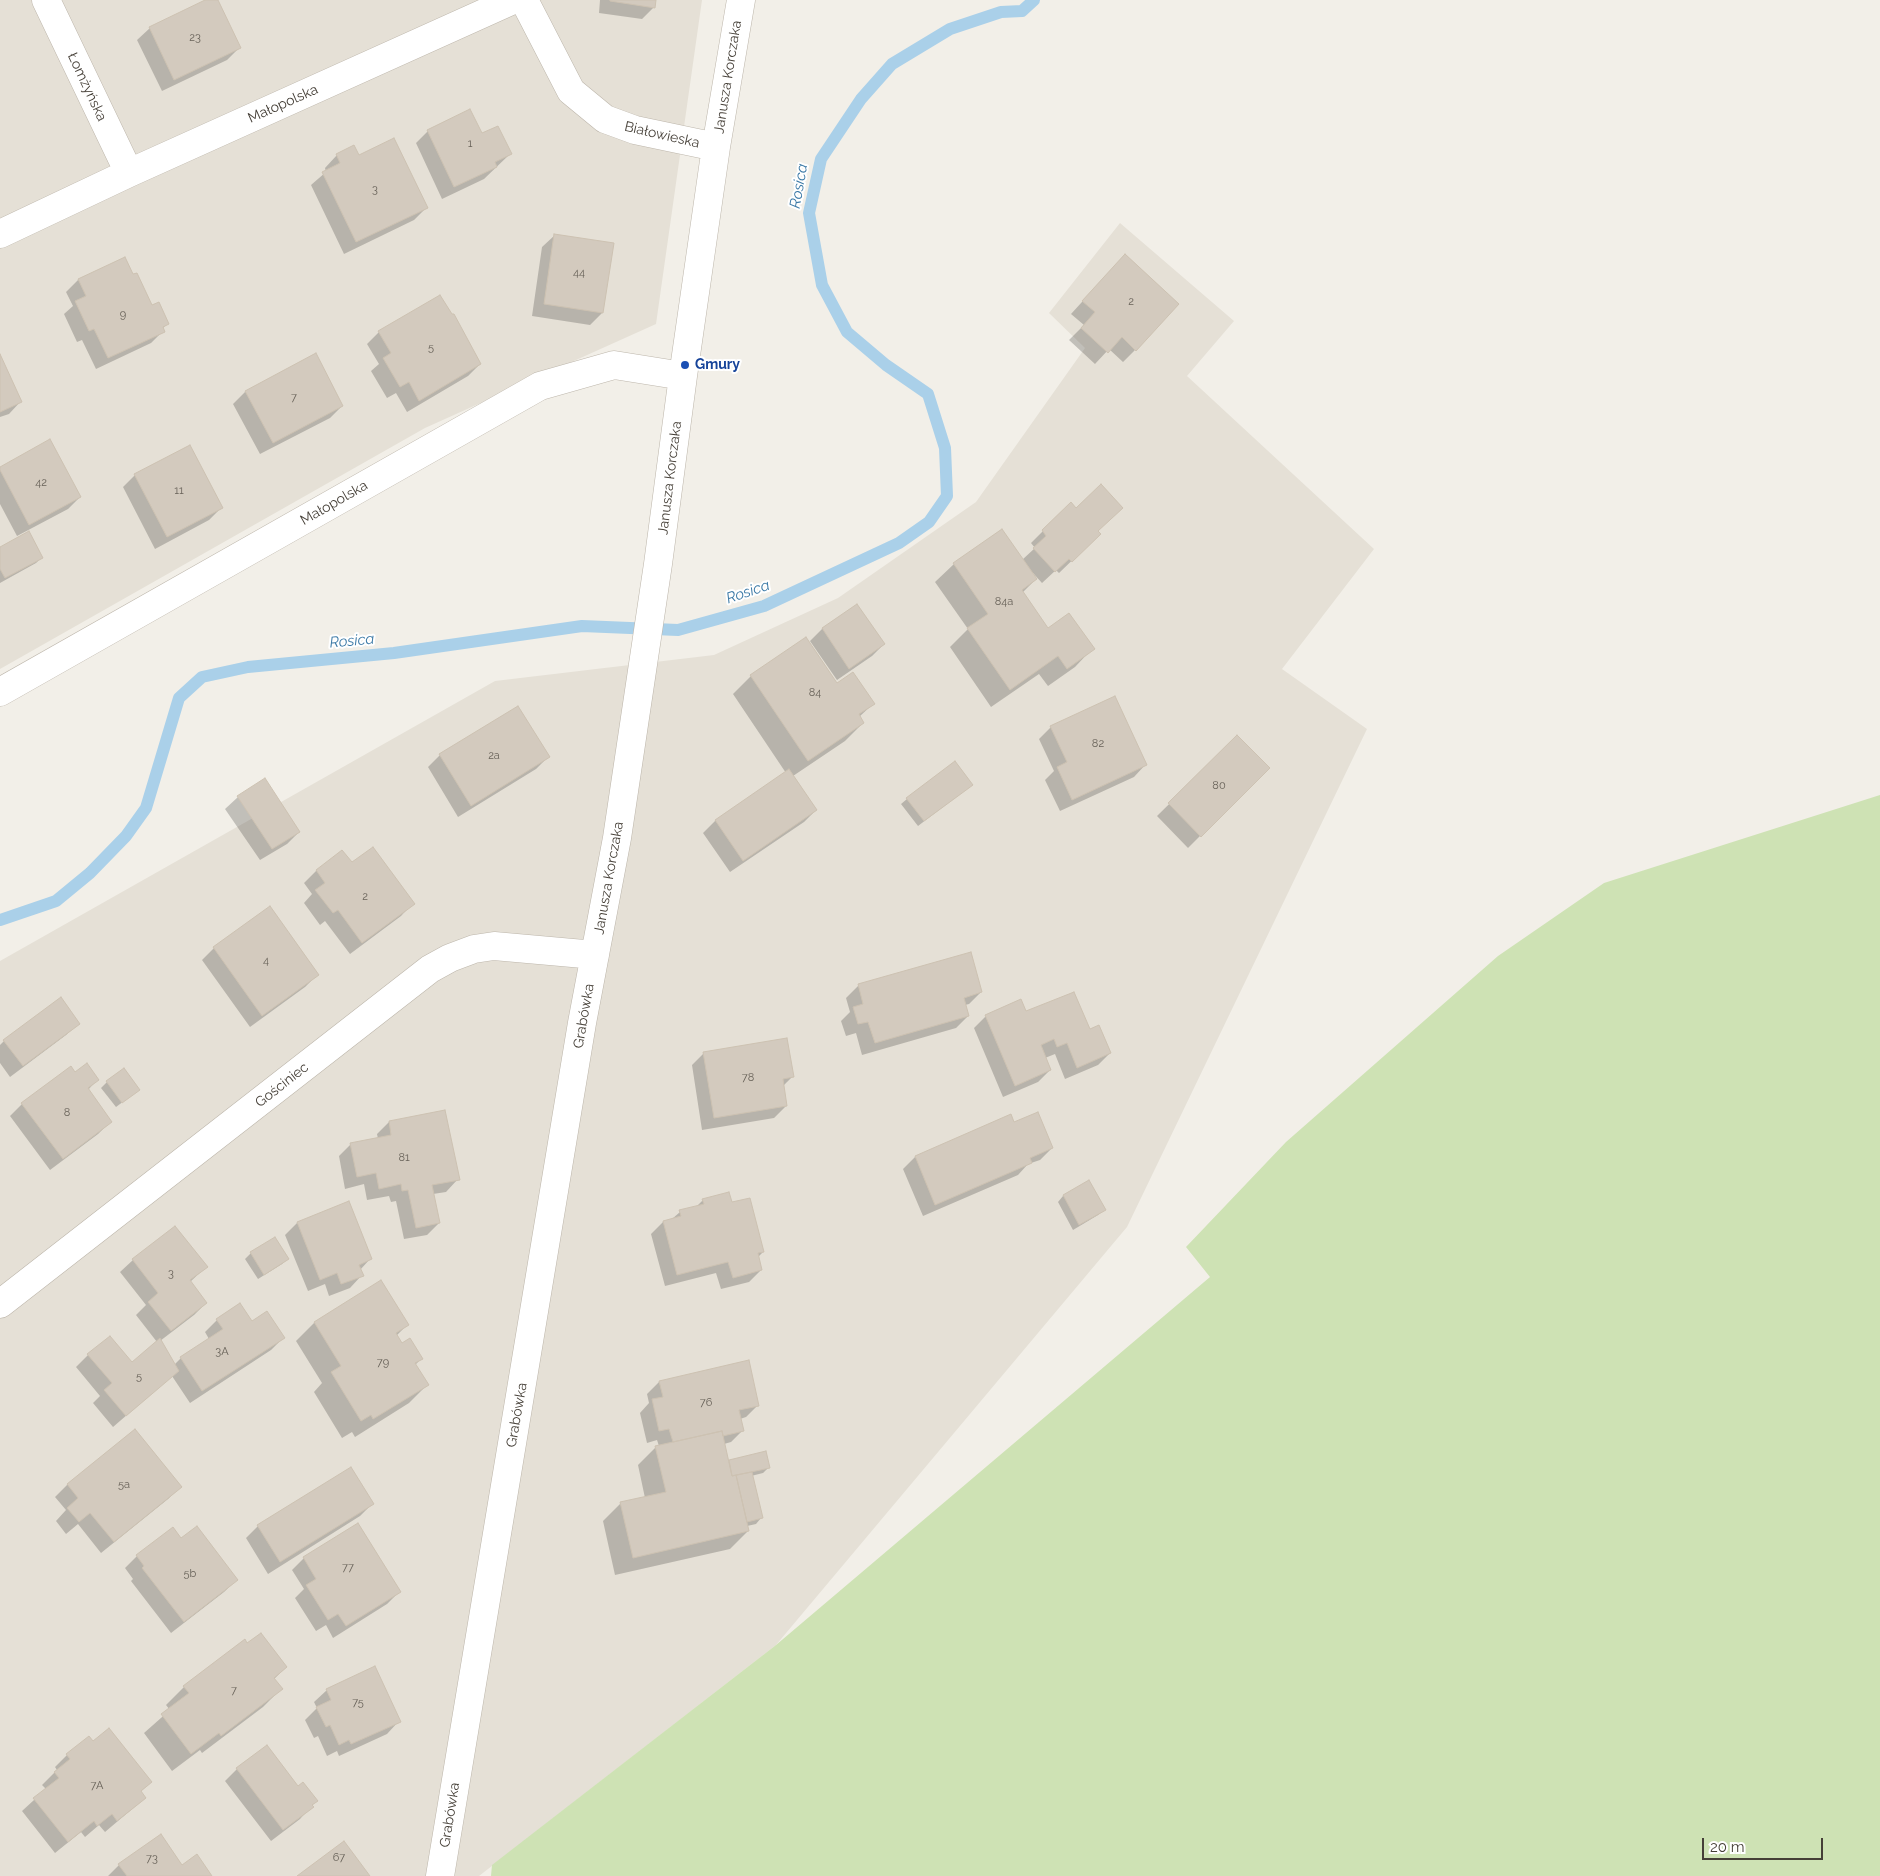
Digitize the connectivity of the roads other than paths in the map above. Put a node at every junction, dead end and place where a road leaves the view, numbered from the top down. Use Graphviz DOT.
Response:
graph roads {
  1 [pos="46,0"];
  2 [pos="512,0"];
  3 [pos="524,0"];
  4 [pos="740,0"];
  5 [pos="716,147"];
  6 [pos="129,173"];
  7 [pos="0,234"];
  8 [pos="683,376"];
  9 [pos="0,692"];
  10 [pos="595,955"];
  11 [pos="0,1304"];
  12 [pos="440,1876"];
  1 -- 6 [label="street, Łomżyńska"];
  2 -- 6 [label="street, Małopolska"];
  3 -- 5 [label="street, Białowieska"];
  4 -- 5 [label="street, Janusza Korczaka"];
  5 -- 8 [label="street, Janusza Korczaka"];
  6 -- 7 [label="street, Małopolska"];
  8 -- 9 [label="street, Małopolska"];
  8 -- 10 [label="street, Janusza Korczaka"];
  10 -- 11 [label="street, Gościniec"];
  10 -- 12 [label="street, Grabówka"];
}
